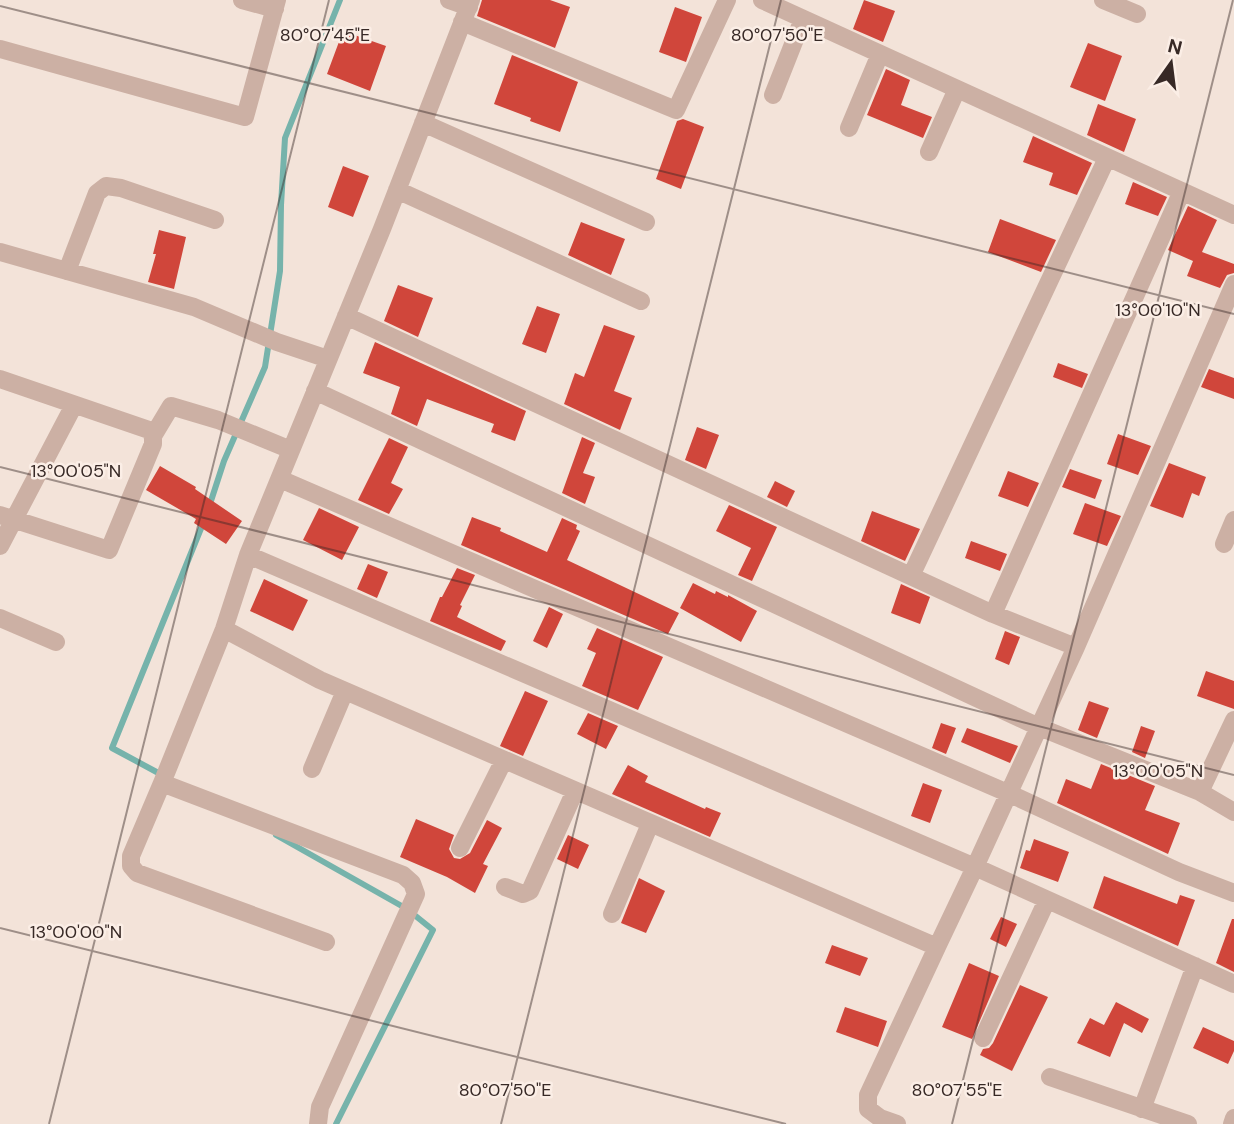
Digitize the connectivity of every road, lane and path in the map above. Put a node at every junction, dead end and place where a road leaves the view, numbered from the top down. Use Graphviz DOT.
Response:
graph roads {
  1 [pos="242,0"];
  2 [pos="449,0"];
  3 [pos="727,0"];
  4 [pos="762,0"];
  5 [pos="1103,0"];
  6 [pos="276,5"];
  7 [pos="467,10"];
  8 [pos="1137,14"];
  9 [pos="803,19"];
  10 [pos="0,49"];
  11 [pos="880,54"];
  12 [pos="957,89"];
  13 [pos="773,95"];
  14 [pos="423,123"];
  15 [pos="849,128"];
  16 [pos="929,152"];
  17 [pos="1107,158"];
  18 [pos="397,190"];
  19 [pos="1182,191"];
  20 [pos="1234,215"];
  21 [pos="215,219"];
  22 [pos="646,222"];
  23 [pos="0,252"];
  24 [pos="67,271"];
  25 [pos="1234,284"];
  26 [pos="641,301"];
  27 [pos="346,316"];
  28 [pos="328,359"];
  29 [pos="0,379"];
  30 [pos="315,391"];
  31 [pos="74,405"];
  32 [pos="153,436"];
  33 [pos="291,450"];
  34 [pos="280,479"];
  35 [pos="7,517"];
  36 [pos="1234,520"];
  37 [pos="1224,544"];
  38 [pos="0,546"];
  39 [pos="248,555"];
  40 [pos="911,576"];
  41 [pos="993,614"];
  42 [pos="0,618"];
  43 [pos="224,629"];
  44 [pos="57,642"];
  45 [pos="1076,647"];
  46 [pos="345,691"];
  47 [pos="1234,719"];
  48 [pos="1039,727"];
  49 [pos="504,760"];
  50 [pos="312,768"];
  51 [pos="162,783"];
  52 [pos="575,791"];
  53 [pos="1200,792"];
  54 [pos="1010,794"];
  55 [pos="1234,812"];
  56 [pos="650,824"];
  57 [pos="460,848"];
  58 [pos="975,867"];
  59 [pos="505,887"];
  60 [pos="1234,893"];
  61 [pos="1046,900"];
  62 [pos="612,914"];
  63 [pos="326,942"];
  64 [pos="937,947"];
  65 [pos="1195,966"];
  66 [pos="1234,984"];
  67 [pos="984,1038"];
  68 [pos="1051,1077"];
  69 [pos="1142,1109"];
  70 [pos="1234,1118"];
  71 [pos="317,1124"];
  72 [pos="897,1124"];
  73 [pos="1188,1124"];
  74 [pos="1232,1124"];
  1 -- 6 [label="street"];
  2 -- 7 [label="street"];
  3 -- 7 [label="street"];
  4 -- 9 [label="street"];
  5 -- 8 [label="street"];
  6 -- 10 [label="street"];
  7 -- 14 [label="street"];
  9 -- 11 [label="street"];
  9 -- 13 [label="street"];
  11 -- 12 [label="street"];
  11 -- 15 [label="street"];
  12 -- 16 [label="street"];
  12 -- 17 [label="street"];
  14 -- 18 [label="street"];
  14 -- 22 [label="street"];
  17 -- 19 [label="street"];
  17 -- 40 [label="street"];
  18 -- 26 [label="street"];
  18 -- 27 [label="street"];
  19 -- 20 [label="street"];
  19 -- 41 [label="street"];
  21 -- 24 [label="street"];
  23 -- 24 [label="street"];
  24 -- 28 [label="street"];
  25 -- 45 [label="street"];
  27 -- 28 [label="street"];
  27 -- 40 [label="street"];
  28 -- 30 [label="street"];
  29 -- 31 [label="street"];
  30 -- 33 [label="street"];
  30 -- 48 [label="street"];
  31 -- 32 [label="street"];
  31 -- 35 [label="street"];
  32 -- 33 [label="street"];
  32 -- 35 [label="street"];
  33 -- 34 [label="street"];
  34 -- 39 [label="street"];
  34 -- 54 [label="street"];
  35 -- 38 [label="street"];
  36 -- 37 [label="street"];
  39 -- 43 [label="street"];
  39 -- 58 [label="street"];
  40 -- 41 [label="street"];
  41 -- 45 [label="street"];
  42 -- 44 [label="street"];
  43 -- 46 [label="street"];
  43 -- 51 [label="street"];
  45 -- 48 [label="street"];
  46 -- 49 [label="street"];
  46 -- 50 [label="street"];
  47 -- 53 [label="street"];
  48 -- 53 [label="street"];
  48 -- 54 [label="street"];
  49 -- 52 [label="street"];
  49 -- 57 [label="street"];
  51 -- 63 [label="street"];
  51 -- 71 [label="street"];
  52 -- 56 [label="street"];
  52 -- 59 [label="street"];
  53 -- 55 [label="street"];
  54 -- 58 [label="street"];
  54 -- 60 [label="street"];
  56 -- 62 [label="street"];
  56 -- 64 [label="street"];
  58 -- 61 [label="street"];
  58 -- 64 [label="street"];
  61 -- 65 [label="street"];
  61 -- 67 [label="street"];
  64 -- 72 [label="street"];
  65 -- 66 [label="street"];
  65 -- 69 [label="street"];
  68 -- 69 [label="street"];
  69 -- 73 [label="street"];
  70 -- 74 [label="street"];
}
